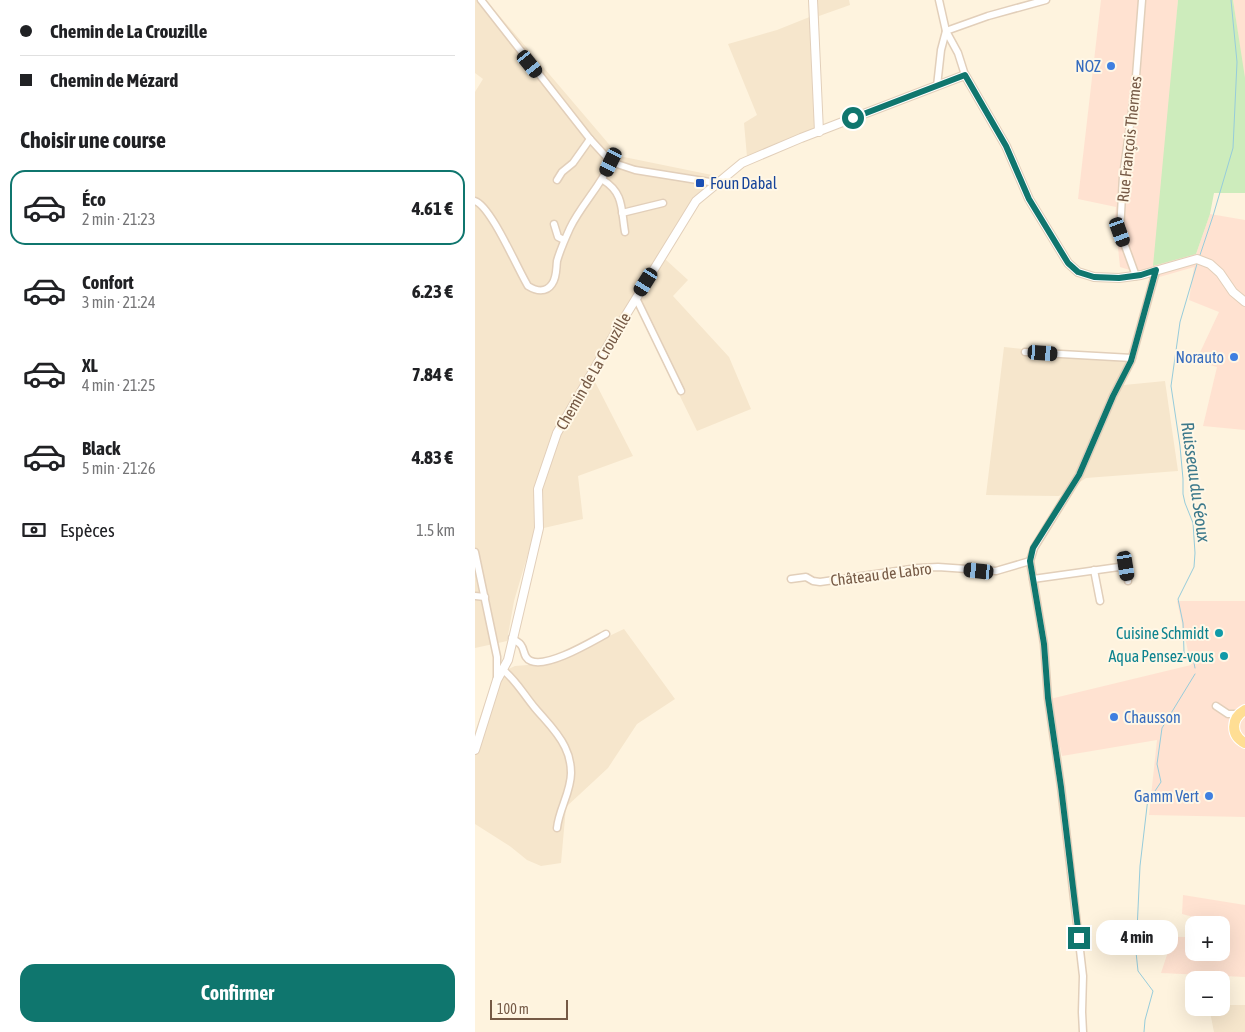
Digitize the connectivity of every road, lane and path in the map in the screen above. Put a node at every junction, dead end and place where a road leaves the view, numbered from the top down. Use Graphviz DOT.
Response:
graph roads {
  1 [pos="481,0"];
  2 [pos="813,0"];
  3 [pos="939,0"];
  4 [pos="1046,0"];
  5 [pos="1141,0"];
  6 [pos="946,31"];
  7 [pos="965,75"];
  8 [pos="937,86"];
  9 [pos="819,132"];
  10 [pos="591,140"];
  11 [pos="611,162"];
  12 [pos="557,180"];
  13 [pos="603,180"];
  14 [pos="716,183"];
  15 [pos="475,201"];
  16 [pos="663,203"];
  17 [pos="621,214"];
  18 [pos="554,224"];
  19 [pos="625,232"];
  20 [pos="565,240"];
  21 [pos="1156,270"];
  22 [pos="1136,276"];
  23 [pos="636,298"];
  24 [pos="1245,302"];
  25 [pos="1025,352"];
  26 [pos="1132,358"];
  27 [pos="681,391"];
  28 [pos="475,552"];
  29 [pos="1030,561"];
  30 [pos="1094,570"];
  31 [pos="791,579"];
  32 [pos="1033,579"];
  33 [pos="1128,582"];
  34 [pos="475,596"];
  35 [pos="485,597"];
  36 [pos="1100,601"];
  37 [pos="606,634"];
  38 [pos="512,638"];
  39 [pos="502,671"];
  40 [pos="497,680"];
  41 [pos="1239,715"];
  42 [pos="1245,743"];
  43 [pos="475,750"];
  44 [pos="557,828"];
  45 [pos="1083,1032"];
  1 -- 10 [label="street"];
  2 -- 9 [label="street"];
  3 -- 6 [label="street"];
  4 -- 6 [label="street"];
  5 -- 22 [label="street, Rue François Thermes"];
  6 -- 7 [label="street"];
  6 -- 8 [label="street"];
  7 -- 8 [label="street, Chemin de La Crouzille"];
  7 -- 22 [label="street"];
  8 -- 9 [label="street, Chemin de La Crouzille"];
  9 -- 14 [label="street, Chemin de La Crouzille"];
  10 -- 11 [label="street"];
  10 -- 12 [label="street"];
  11 -- 13 [label="street"];
  11 -- 14 [label="street"];
  13 -- 17 [label="street"];
  13 -- 20 [label="street"];
  14 -- 23 [label="street, Chemin de La Crouzille"];
  15 -- 20 [label="street"];
  16 -- 17 [label="street"];
  17 -- 19 [label="street"];
  18 -- 20 [label="street"];
  21 -- 22 [label="street"];
  21 -- 24 [label="street"];
  21 -- 26 [label="street"];
  23 -- 27 [label="street"];
  23 -- 38 [label="street, Chemin de La Crouzille"];
  25 -- 26 [label="street"];
  26 -- 29 [label="street"];
  28 -- 35 [label="street"];
  29 -- 31 [label="street, Château de Labro"];
  29 -- 32 [label="street"];
  30 -- 32 [label="street"];
  30 -- 33 [label="street"];
  30 -- 36 [label="street"];
  32 -- 45 [label="street"];
  34 -- 35 [label="street"];
  35 -- 40 [label="street"];
  37 -- 38 [label="street"];
  38 -- 39 [label="street, Chemin de La Crouzille"];
  39 -- 40 [label="street, Chemin de La Crouzille"];
  39 -- 44 [label="street"];
  40 -- 43 [label="street, Chemin de La Crouzille"];
  41 -- 42 [label="main road"];
}
